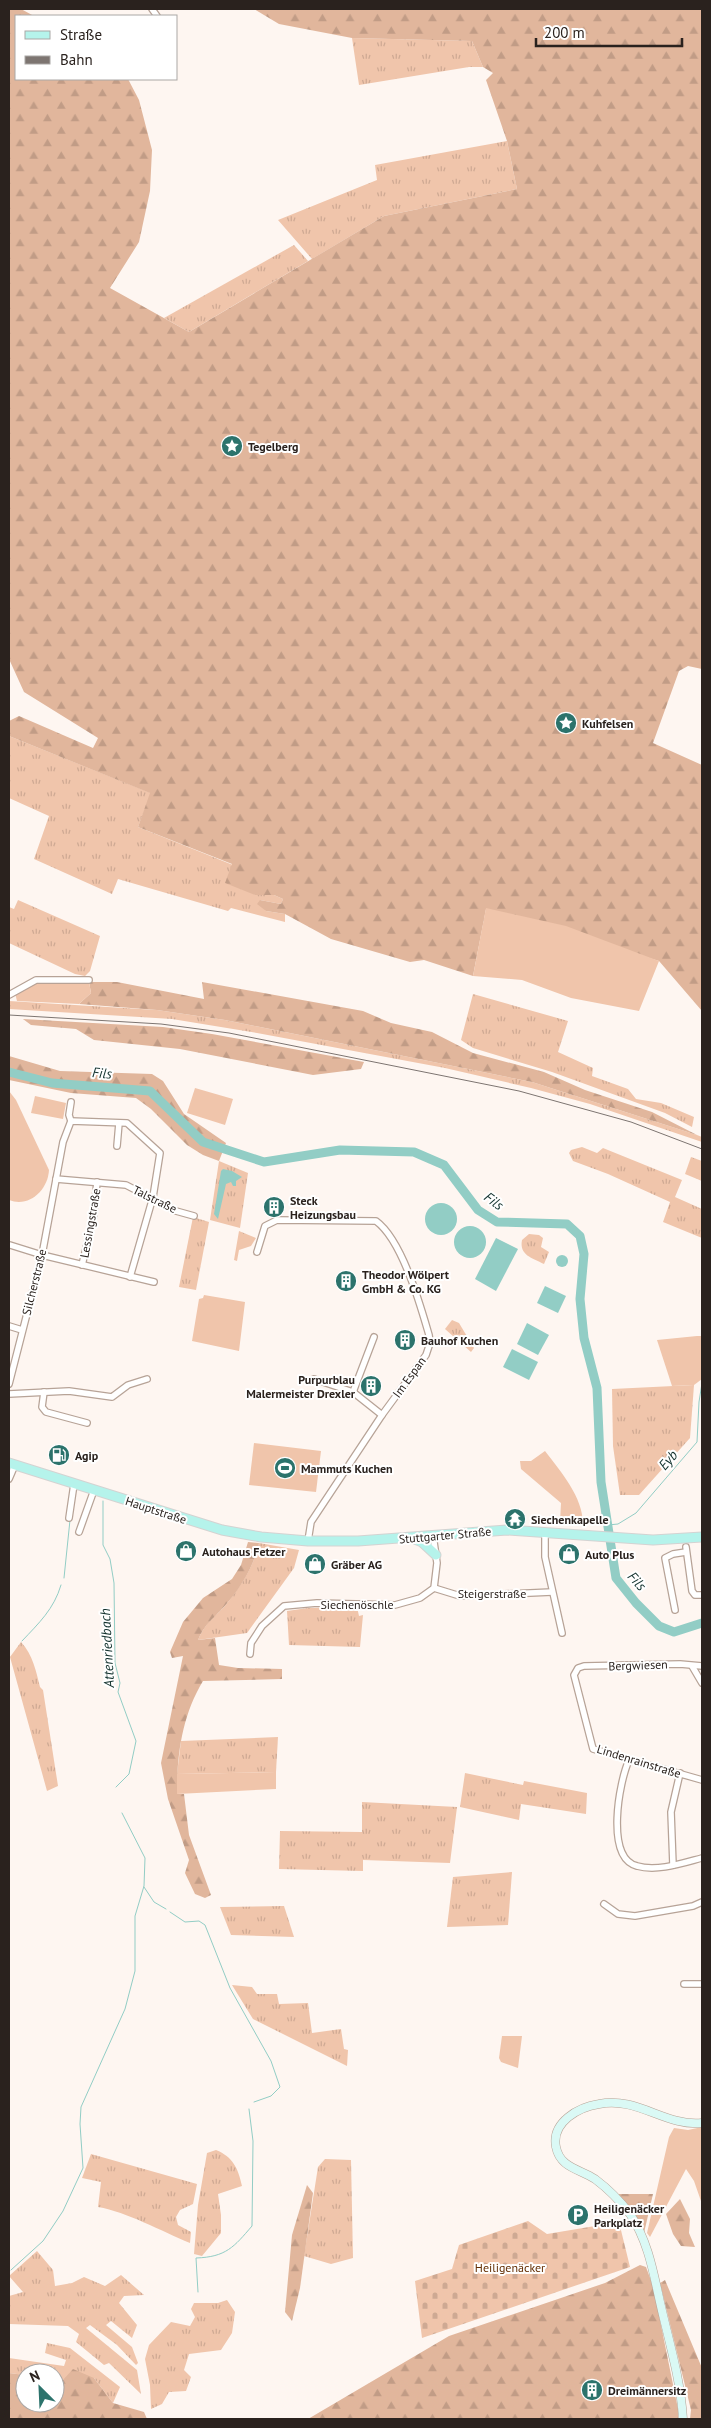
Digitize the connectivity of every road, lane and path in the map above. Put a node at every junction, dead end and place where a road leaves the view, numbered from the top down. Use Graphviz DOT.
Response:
graph roads {
  1 [pos="89,980"];
  2 [pos="9,995"];
  3 [pos="71,1102"];
  4 [pos="71,1121"];
  5 [pos="119,1123"];
  6 [pos="118,1146"];
  7 [pos="56,1179"];
  8 [pos="97,1182"];
  9 [pos="153,1197"];
  10 [pos="194,1216"];
  11 [pos="10,1245"];
  12 [pos="257,1252"];
  13 [pos="42,1256"];
  14 [pos="82,1265"];
  15 [pos="130,1276"];
  16 [pos="154,1282"];
  17 [pos="9,1326"];
  18 [pos="22,1330"];
  19 [pos="374,1337"];
  20 [pos="147,1379"];
  21 [pos="314,1380"];
  22 [pos="9,1384"];
  23 [pos="44,1392"];
  24 [pos="353,1392"];
  25 [pos="9,1394"];
  26 [pos="382,1414"];
  27 [pos="88,1423"];
  28 [pos="12,1464"];
  29 [pos="9,1480"];
  30 [pos="74,1484"];
  31 [pos="94,1490"];
  32 [pos="69,1518"];
  33 [pos="79,1532"];
  34 [pos="545,1532"];
  35 [pos="433,1535"];
  36 [pos="410,1537"];
  37 [pos="702,1537"];
  38 [pos="308,1541"];
  39 [pos="436,1555"];
  40 [pos="434,1588"];
  41 [pos="552,1592"];
  42 [pos="702,1595"];
  43 [pos="674,1610"];
  44 [pos="562,1633"];
  45 [pos="250,1654"];
  46 [pos="692,1666"];
  47 [pos="702,1666"];
  48 [pos="574,1671"];
  49 [pos="702,1683"];
  50 [pos="629,1760"];
  51 [pos="680,1774"];
  52 [pos="702,1780"];
  53 [pos="702,1858"];
  54 [pos="673,1864"];
  55 [pos="702,1902"];
  56 [pos="604,1904"];
  57 [pos="684,1984"];
  58 [pos="702,1984"];
  59 [pos="702,2124"];
  60 [pos="683,2419"];
  1 -- 2 [label="street"];
  3 -- 4 [label="street, Silcherstraße"];
  4 -- 5 [label="street"];
  4 -- 7 [label="street, Silcherstraße"];
  5 -- 6 [label="street"];
  5 -- 9 [label="street"];
  7 -- 8 [label="street, Talstraße"];
  7 -- 13 [label="street, Silcherstraße"];
  8 -- 9 [label="street, Talstraße"];
  8 -- 14 [label="street, Lessingstraße"];
  9 -- 10 [label="street, Talstraße"];
  9 -- 15 [label="street"];
  11 -- 13 [label="street"];
  12 -- 26 [label="street, Im Espan"];
  13 -- 14 [label="street"];
  13 -- 18 [label="street, Silcherstraße"];
  14 -- 15 [label="street"];
  15 -- 16 [label="street"];
  17 -- 18 [label="street"];
  18 -- 22 [label="street, Silcherstraße"];
  19 -- 24 [label="street"];
  20 -- 23 [label="street"];
  21 -- 24 [label="street"];
  23 -- 25 [label="street"];
  23 -- 27 [label="street"];
  24 -- 26 [label="street"];
  26 -- 38 [label="street, Im Espan"];
  28 -- 29 [label="street"];
  28 -- 30 [label="main road, Hauptstraße"];
  30 -- 31 [label="main road, Hauptstraße"];
  30 -- 32 [label="street"];
  31 -- 33 [label="street"];
  31 -- 38 [label="main road, Hauptstraße"];
  34 -- 35 [label="main road, Stuttgarter Straße"];
  34 -- 37 [label="main road, Stuttgarter Straße"];
  34 -- 41 [label="street"];
  35 -- 36 [label="main road, Stuttgarter Straße"];
  35 -- 39 [label="street"];
  36 -- 38 [label="main road, Stuttgarter Straße"];
  36 -- 39 [label="main road"];
  39 -- 40 [label="street"];
  40 -- 41 [label="street, Steigerstraße"];
  40 -- 45 [label="street, Siechenöschle"];
  41 -- 44 [label="street"];
  42 -- 43 [label="street"];
  46 -- 47 [label="street, Bergwiesen"];
  46 -- 48 [label="street, Bergwiesen"];
  46 -- 49 [label="street"];
  48 -- 50 [label="street, Lindenrainstraße"];
  50 -- 51 [label="street, Lindenrainstraße"];
  50 -- 54 [label="street"];
  51 -- 52 [label="street, Lindenrainstraße"];
  51 -- 54 [label="street"];
  53 -- 54 [label="street"];
  55 -- 56 [label="street"];
  57 -- 58 [label="street"];
  59 -- 60 [label="street"];
}
